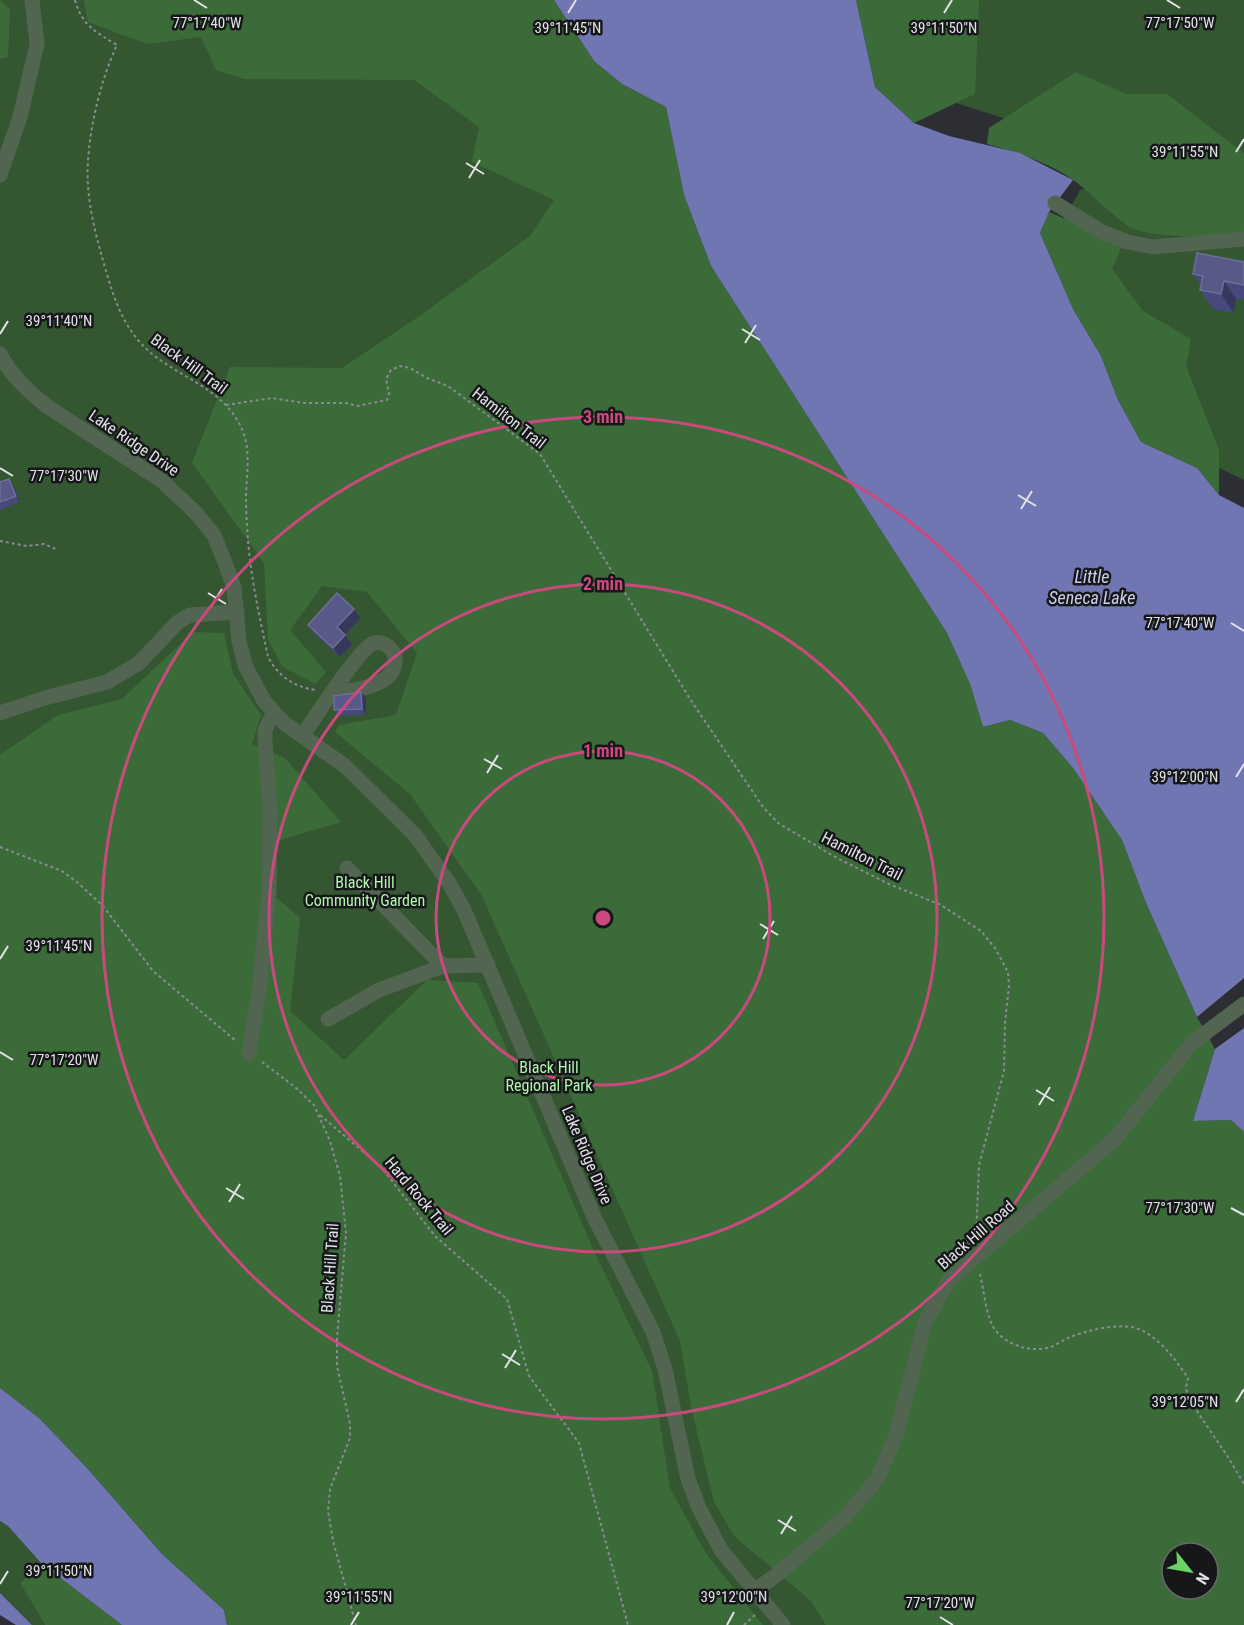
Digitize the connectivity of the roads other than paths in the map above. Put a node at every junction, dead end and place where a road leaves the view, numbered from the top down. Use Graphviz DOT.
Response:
graph roads {
  1 [pos="32,0"];
  2 [pos="0,175"];
  3 [pos="1055,203"];
  4 [pos="1244,239"];
  5 [pos="0,354"];
  6 [pos="237,612"];
  7 [pos="326,694"];
  8 [pos="274,712"];
  9 [pos="0,713"];
  10 [pos="302,736"];
  11 [pos="347,868"];
  12 [pos="488,965"];
  13 [pos="443,966"];
  14 [pos="1244,1004"];
  15 [pos="328,1019"];
  16 [pos="249,1053"];
  17 [pos="755,1590"];
  18 [pos="783,1625"];
  1 -- 2 [label="street"];
  3 -- 4 [label="street"];
  5 -- 6 [label="street, Lake Ridge Drive"];
  6 -- 8 [label="street, Lake Ridge Drive"];
  6 -- 9 [label="street"];
  7 -- 10 [label="street"];
  8 -- 10 [label="street, Lake Ridge Drive"];
  8 -- 16 [label="street"];
  10 -- 12 [label="street, Lake Ridge Drive"];
  11 -- 13 [label="street"];
  12 -- 13 [label="street"];
  12 -- 17 [label="street, Lake Ridge Drive"];
  13 -- 15 [label="street"];
  14 -- 17 [label="street, Black Hill Road"];
  17 -- 18 [label="street, Lake Ridge Drive"];
}
